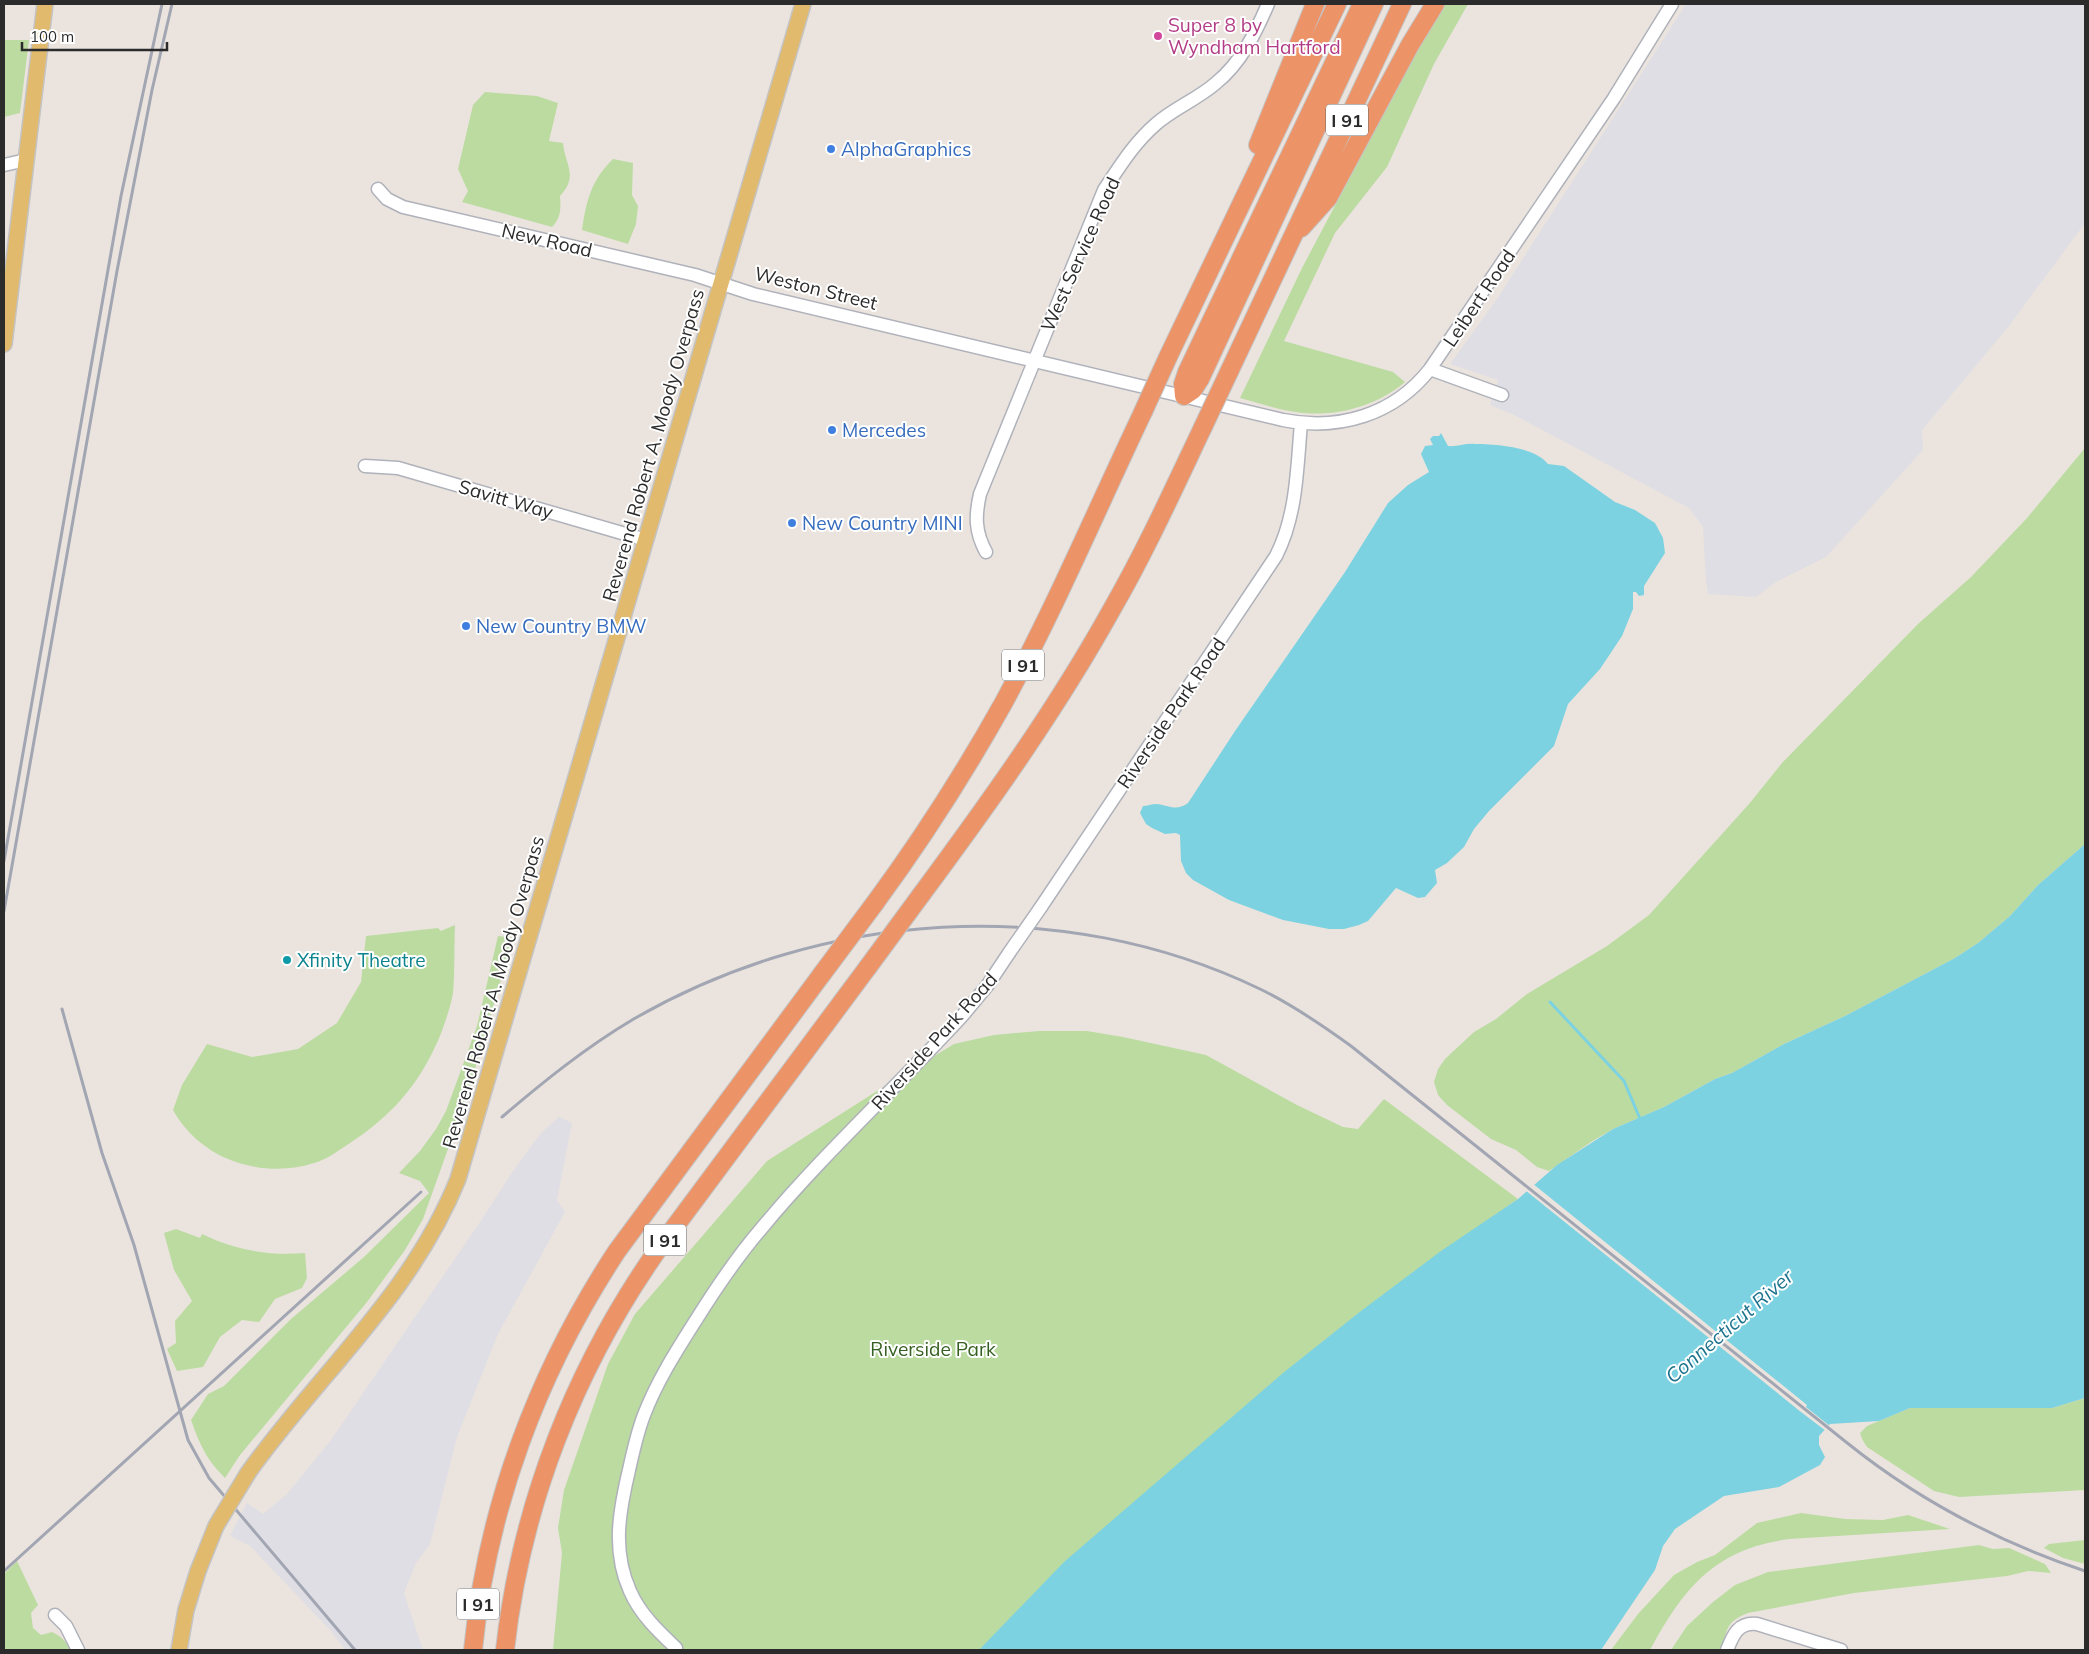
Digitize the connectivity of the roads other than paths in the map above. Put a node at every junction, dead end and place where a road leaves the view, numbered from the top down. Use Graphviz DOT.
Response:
graph roads {
  1 [pos="45,4"];
  2 [pos="803,4"];
  3 [pos="1268,4"];
  4 [pos="1315,4"];
  5 [pos="1337,4"];
  6 [pos="1362,4"];
  7 [pos="1374,4"];
  8 [pos="1402,4"];
  9 [pos="1435,4"];
  10 [pos="1672,4"];
  11 [pos="26,160"];
  12 [pos="4,165"];
  13 [pos="378,189"];
  14 [pos="1240,207"];
  15 [pos="1293,236"];
  16 [pos="721,283"];
  17 [pos="4,344"];
  18 [pos="1033,360"];
  19 [pos="1430,369"];
  20 [pos="1502,395"];
  21 [pos="1184,396"];
  22 [pos="1301,423"];
  23 [pos="365,466"];
  24 [pos="646,540"];
  25 [pos="986,552"];
  26 [pos="55,1615"];
  27 [pos="676,1648"];
  28 [pos="78,1650"];
  29 [pos="178,1650"];
  30 [pos="473,1650"];
  31 [pos="505,1650"];
  32 [pos="1727,1650"];
  33 [pos="1841,1650"];
  1 -- 11 [label="main road"];
  2 -- 16 [label="main road"];
  3 -- 18 [label="street, West Service Road"];
  4 -- 14 [label="highway"];
  5 -- 14 [label="highway, I 91"];
  6 -- 21 [label="highway"];
  7 -- 21 [label="highway"];
  8 -- 15 [label="highway, I 91"];
  9 -- 15 [label="highway"];
  10 -- 19 [label="street, Leibert Road"];
  11 -- 12 [label="street"];
  11 -- 17 [label="main road"];
  13 -- 16 [label="street, New Road"];
  14 -- 30 [label="highway, I 91, bridge"];
  15 -- 31 [label="highway, I 91, bridge"];
  16 -- 18 [label="street, Weston Street"];
  16 -- 24 [label="main road, Reverend Robert A. Moody Overpass"];
  18 -- 21 [label="street, Weston Street"];
  18 -- 25 [label="street, West Service Road"];
  19 -- 20 [label="street"];
  19 -- 22 [label="street, Leibert Road"];
  21 -- 22 [label="street, Leibert Road"];
  22 -- 27 [label="street, Riverside Park Road, bridge"];
  23 -- 24 [label="street, Savitt Way"];
  24 -- 29 [label="main road, Reverend Robert A. Moody Overpass, bridge"];
  26 -- 28 [label="street"];
  32 -- 33 [label="street"];
}
